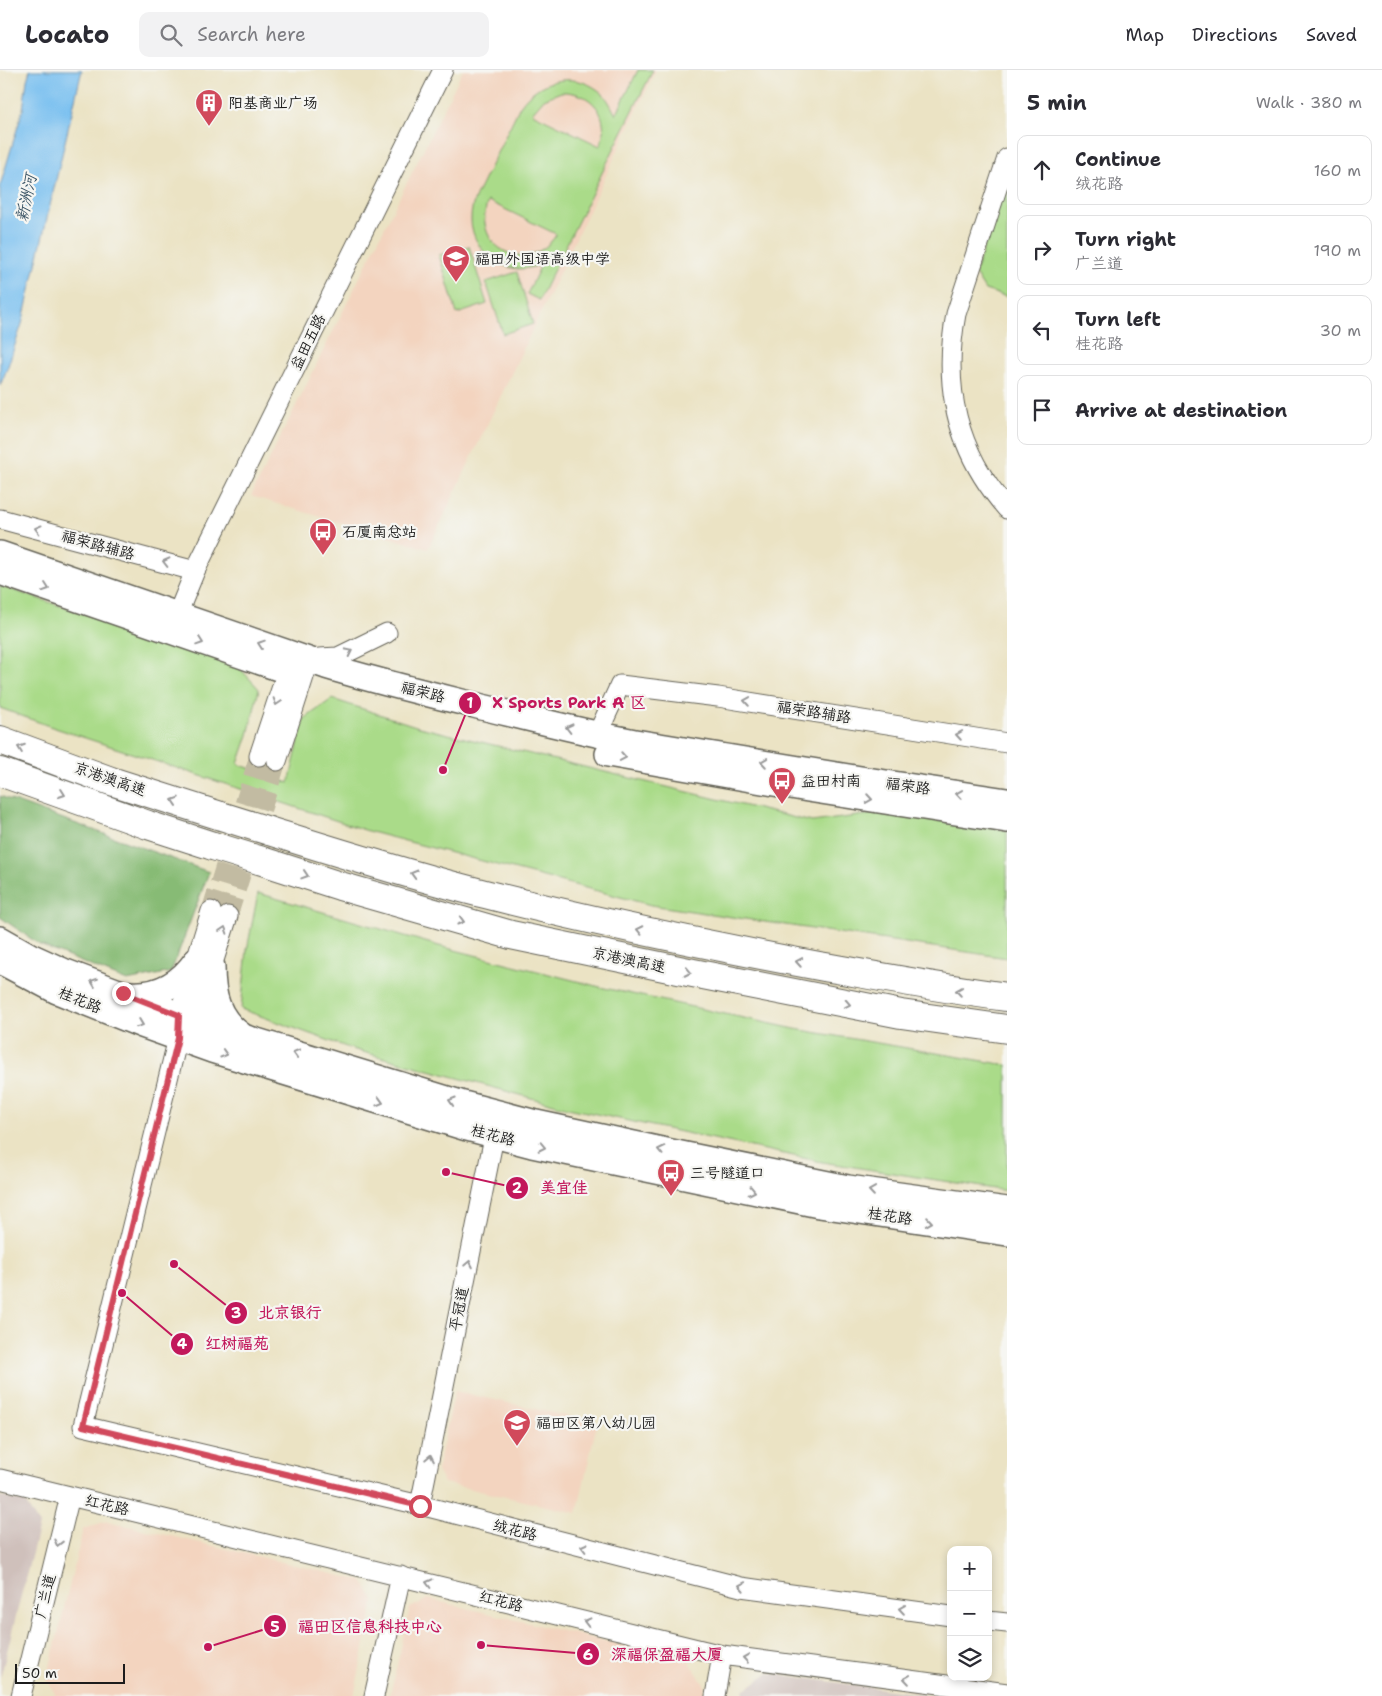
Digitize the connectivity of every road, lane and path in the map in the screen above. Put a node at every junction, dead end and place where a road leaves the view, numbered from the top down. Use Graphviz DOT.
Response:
graph roads {
  1 [pos="443,70"];
  2 [pos="1007,158"];
  3 [pos="1007,508"];
  4 [pos="0,520"];
  5 [pos="0,554"];
  6 [pos="195,571"];
  7 [pos="0,572"];
  8 [pos="177,615"];
  9 [pos="387,634"];
  10 [pos="298,666"];
  11 [pos="596,735"];
  12 [pos="0,740"];
  13 [pos="1007,743"];
  14 [pos="268,758"];
  15 [pos="0,772"];
  16 [pos="1007,801"];
  17 [pos="1007,820"];
  18 [pos="220,913"];
  19 [pos="0,939"];
  20 [pos="204,964"];
  21 [pos="4,965"];
  22 [pos="123,993"];
  23 [pos="1007,997"];
  24 [pos="184,1024"];
  25 [pos="1007,1029"];
  26 [pos="243,1036"];
  27 [pos="497,1124"];
  28 [pos="1007,1210"];
  29 [pos="1007,1233"];
  30 [pos="0,1479"];
  31 [pos="70,1496"];
  32 [pos="420,1506"];
  33 [pos="401,1576"];
  34 [pos="947,1615"];
  35 [pos="992,1621"];
  36 [pos="1007,1623"];
  37 [pos="722,1655"];
  38 [pos="1007,1693"];
  39 [pos="21,1696"];
  40 [pos="374,1696"];
  41 [pos="715,1696"];
  1 -- 6 [label="street, 益田五路"];
  2 -- 3 [label="street"];
  6 -- 4 [label="street, 福荣路辅路, one-way"];
  5 -- 8 [label="main road, 福荣路"];
  6 -- 8 [label="street, 益田五路"];
  7 -- 10 [label="main road, 福荣路, one-way"];
  10 -- 8 [label="main road, 福荣路, one-way"];
  10 -- 9 [label="street, one-way"];
  11 -- 10 [label="main road, 福荣路, one-way"];
  10 -- 14 [label="street"];
  10 -- 17 [label="main road, 福荣路, one-way"];
  13 -- 11 [label="street, 福荣路辅路, one-way"];
  16 -- 11 [label="main road, 福荣路, one-way"];
  23 -- 12 [label="highway, 京港澳高速, one-way, bridge"];
  15 -- 25 [label="highway, 京港澳高速, one-way, bridge"];
  18 -- 20 [label="street"];
  22 -- 19 [label="main road, 桂花路, one-way"];
  20 -- 22 [label="main road"];
  20 -- 24 [label="street"];
  20 -- 26 [label="main road"];
  21 -- 24 [label="main road, 桂花路, one-way"];
  22 -- 24 [label="main road, 桂花路"];
  24 -- 26 [label="main road, 桂花路"];
  24 -- 27 [label="main road, 桂花路, one-way"];
  24 -- 32 [label="street, 绒花路"];
  27 -- 26 [label="main road, 桂花路, one-way"];
  28 -- 27 [label="main road, 桂花路, one-way"];
  27 -- 29 [label="main road, 桂花路, one-way"];
  32 -- 27 [label="street, 平冠道, one-way"];
  30 -- 31 [label="street, 红花路"];
  31 -- 33 [label="street, 红花路"];
  31 -- 39 [label="street, 广兰道, one-way"];
  34 -- 32 [label="street, 绒花路, one-way"];
  37 -- 33 [label="street, 红花路, one-way"];
  33 -- 40 [label="street"];
  35 -- 36 [label="street"];
  38 -- 37 [label="street, 红花路, one-way"];
  37 -- 41 [label="street"];
}
